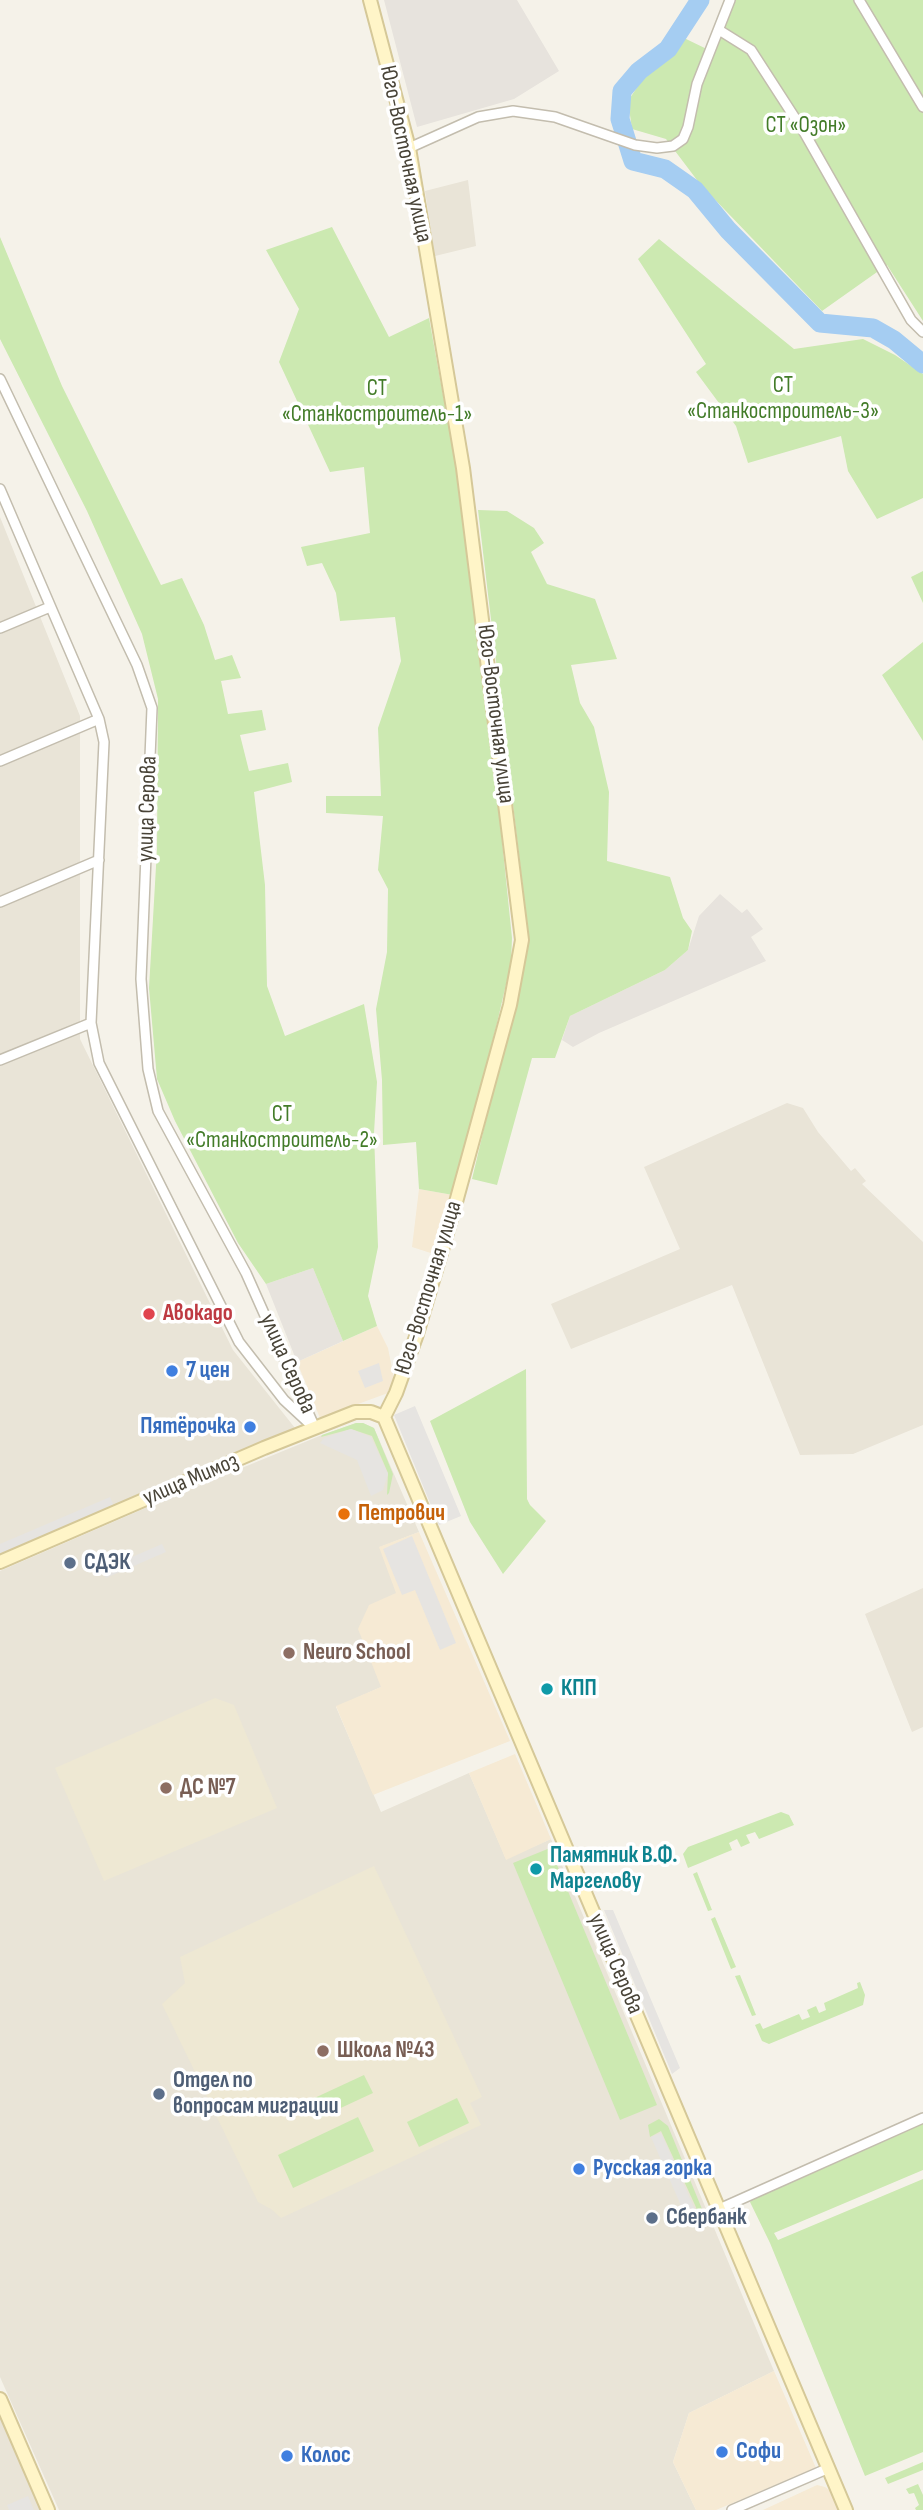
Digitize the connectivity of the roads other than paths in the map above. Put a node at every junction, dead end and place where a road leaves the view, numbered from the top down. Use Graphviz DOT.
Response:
graph roads {
  1 [pos="370,0"];
  2 [pos="730,0"];
  3 [pos="859,0"];
  4 [pos="719,30"];
  5 [pos="923,107"];
  6 [pos="409,148"];
  7 [pos="923,332"];
  8 [pos="0,379"];
  9 [pos="1,493"];
  10 [pos="50,607"];
  11 [pos="0,628"];
  12 [pos="99,719"];
  13 [pos="0,761"];
  14 [pos="99,860"];
  15 [pos="0,902"];
  16 [pos="90,1023"];
  17 [pos="0,1060"];
  18 [pos="384,1417"];
  19 [pos="315,1428"];
  20 [pos="0,1562"];
  21 [pos="923,2118"];
  22 [pos="719,2209"];
  23 [pos="0,2399"];
  24 [pos="829,2468"];
  25 [pos="48,2510"];
  26 [pos="732,2510"];
  27 [pos="846,2510"];
  1 -- 6 [label="street, Юго-Восточная улица"];
  2 -- 4 [label="street"];
  3 -- 5 [label="street"];
  4 -- 6 [label="street"];
  4 -- 7 [label="street"];
  6 -- 18 [label="street, Юго-Восточная улица"];
  8 -- 19 [label="street, улица Серова"];
  9 -- 10 [label="street, улица Серова"];
  10 -- 11 [label="street"];
  10 -- 12 [label="street, улица Серова"];
  12 -- 13 [label="street"];
  12 -- 14 [label="street, улица Серова"];
  14 -- 15 [label="street"];
  14 -- 16 [label="street, улица Серова"];
  16 -- 17 [label="street"];
  16 -- 19 [label="street, улица Серова"];
  18 -- 19 [label="street, улица Мимоз"];
  18 -- 22 [label="street, улица Серова"];
  19 -- 20 [label="street, улица Мимоз"];
  21 -- 22 [label="street"];
  22 -- 24 [label="street, улица Серова"];
  23 -- 25 [label="street"];
  24 -- 26 [label="street"];
  24 -- 27 [label="street, улица Серова"];
}
